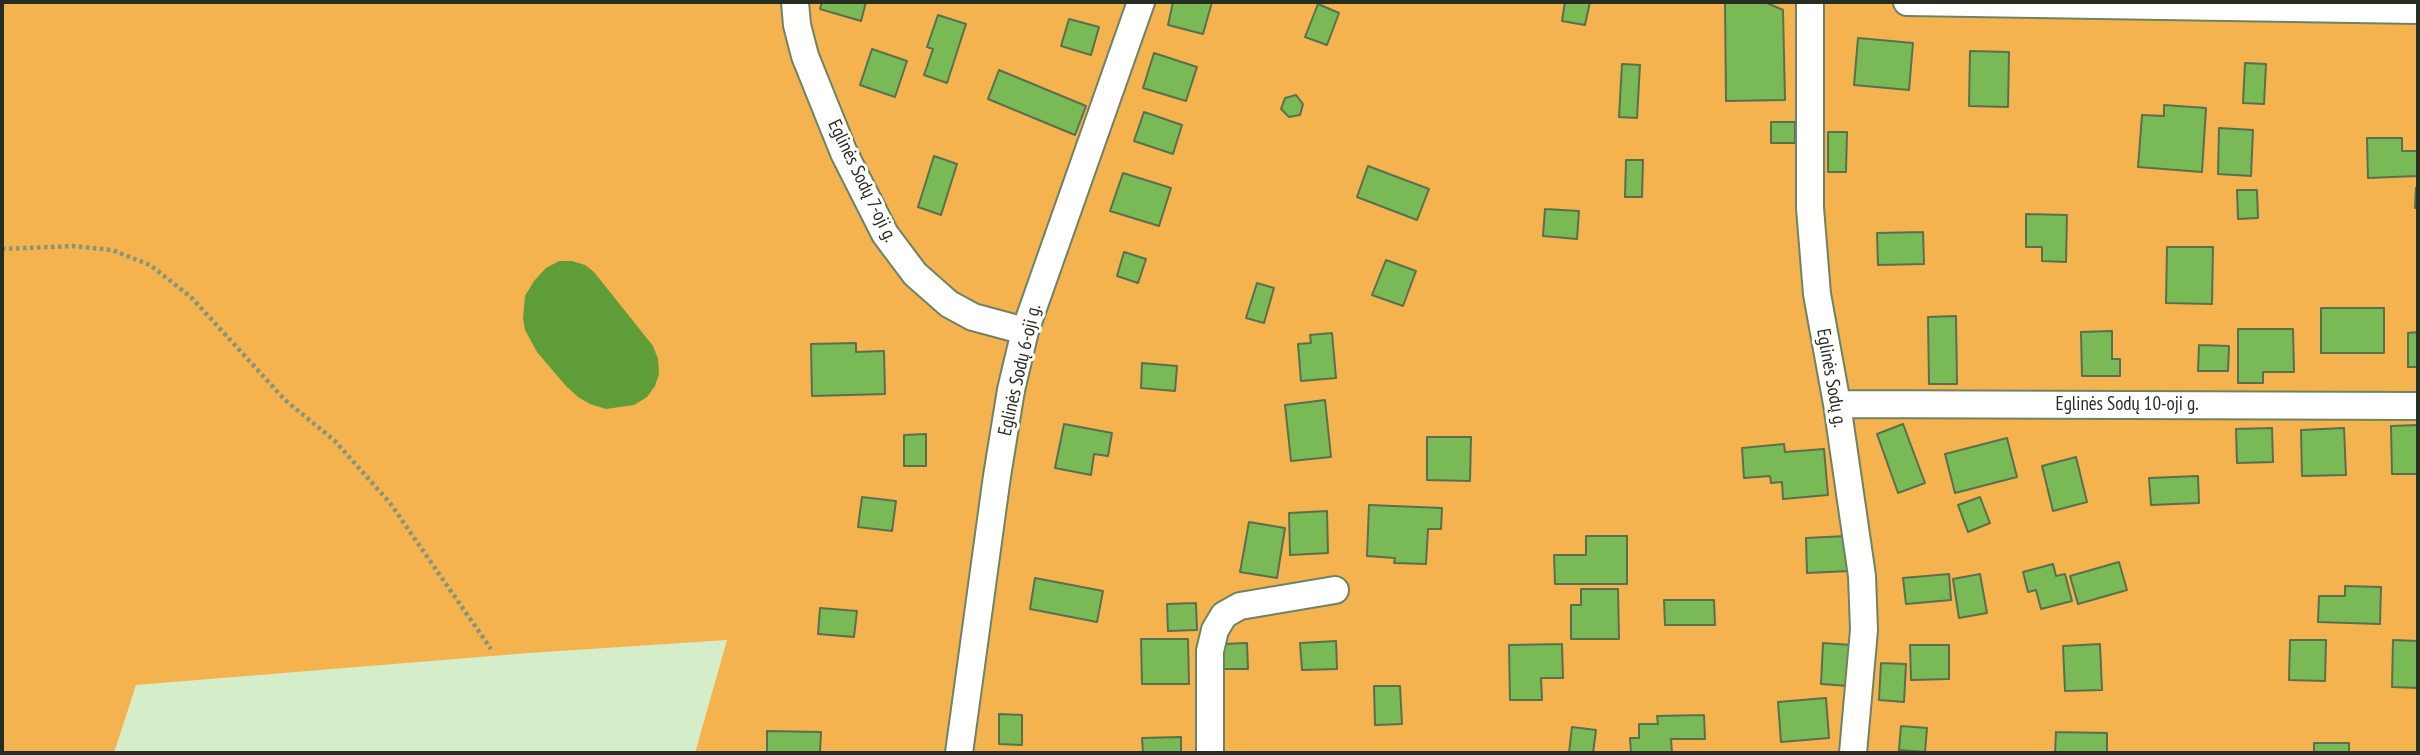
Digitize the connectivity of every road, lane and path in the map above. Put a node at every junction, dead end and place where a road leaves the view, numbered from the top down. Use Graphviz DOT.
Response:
graph roads {
  1 [pos="795,2"];
  2 [pos="1141,2"];
  3 [pos="1810,2"];
  4 [pos="1907,2"];
  5 [pos="2418,10"];
  6 [pos="2,249"];
  7 [pos="1025,331"];
  8 [pos="1837,404"];
  9 [pos="2418,406"];
  10 [pos="1335,590"];
  11 [pos="491,649"];
  12 [pos="959,753"];
  13 [pos="1210,753"];
  14 [pos="1853,753"];
  1 -- 7 [label="street, Eglinės Sodų 7-oji g."];
  2 -- 7 [label="street, Eglinės Sodų 6-oji g."];
  3 -- 8 [label="street, Eglinės Sodų g."];
  4 -- 5 [label="street"];
  6 -- 11 [label="path"];
  7 -- 12 [label="street, Eglinės Sodų 6-oji g."];
  8 -- 9 [label="street, Eglinės Sodų 10-oji g."];
  8 -- 14 [label="street, Eglinės Sodų g."];
  10 -- 13 [label="street"];
}
